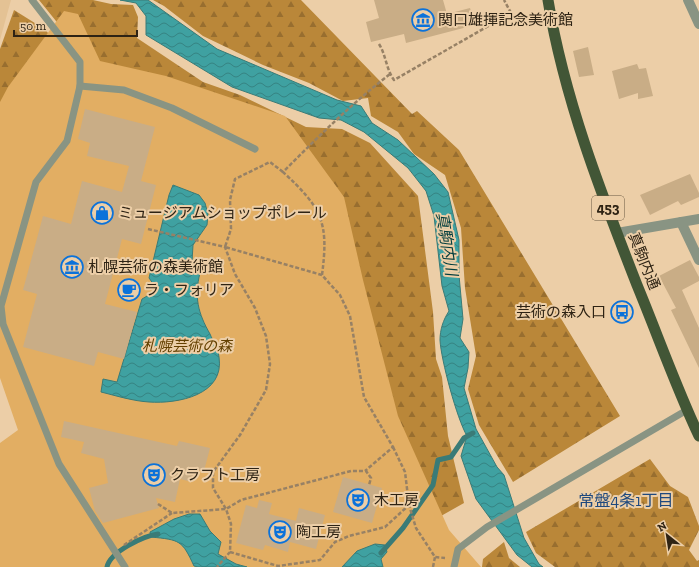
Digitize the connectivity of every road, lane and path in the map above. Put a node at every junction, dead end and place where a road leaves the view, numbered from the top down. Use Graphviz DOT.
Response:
graph roads {
  1 [pos="32,0"];
  2 [pos="504,0"];
  3 [pos="548,0"];
  4 [pos="688,0"];
  5 [pos="696,12"];
  6 [pos="699,24"];
  7 [pos="379,44"];
  8 [pos="390,74"];
  9 [pos="80,86"];
  10 [pos="255,149"];
  11 [pos="283,172"];
  12 [pos="699,219"];
  13 [pos="680,222"];
  14 [pos="148,229"];
  15 [pos="617,233"];
  16 [pos="226,247"];
  17 [pos="699,260"];
  18 [pos="322,275"];
  19 [pos="687,410"];
  20 [pos="699,436"];
  21 [pos="393,447"];
  22 [pos="365,471"];
  23 [pos="369,485"];
  24 [pos="158,504"];
  25 [pos="409,504"];
  26 [pos="226,509"];
  27 [pos="172,513"];
  28 [pos="122,547"];
  29 [pos="230,552"];
  30 [pos="435,557"];
  31 [pos="456,558"];
  32 [pos="125,566"];
  33 [pos="217,567"];
  34 [pos="433,567"];
  35 [pos="454,567"];
  1 -- 9 [label="lane"];
  2 -- 8 [label="path"];
  3 -- 15 [label="highway, 真駒内通 / 453"];
  4 -- 5 [label="street"];
  5 -- 6 [label="street"];
  7 -- 8 [label="path"];
  8 -- 11 [label="path"];
  9 -- 10 [label="lane"];
  9 -- 32 [label="lane"];
  11 -- 16 [label="path"];
  11 -- 18 [label="path"];
  12 -- 13 [label="street"];
  13 -- 15 [label="street"];
  13 -- 17 [label="street"];
  14 -- 16 [label="path"];
  15 -- 19 [label="highway, 真駒内通 / 453"];
  16 -- 18 [label="path"];
  16 -- 26 [label="path"];
  18 -- 21 [label="path"];
  19 -- 20 [label="highway, 真駒内通 / 453"];
  19 -- 31 [label="lane"];
  21 -- 22 [label="path"];
  21 -- 25 [label="path"];
  22 -- 23 [label="path"];
  22 -- 26 [label="path"];
  24 -- 27 [label="path"];
  25 -- 29 [label="path"];
  25 -- 30 [label="path"];
  26 -- 27 [label="path"];
  26 -- 29 [label="path"];
  27 -- 28 [label="path"];
  29 -- 33 [label="path"];
  30 -- 31 [label="path"];
  30 -- 34 [label="path"];
  31 -- 35 [label="lane"];
}
